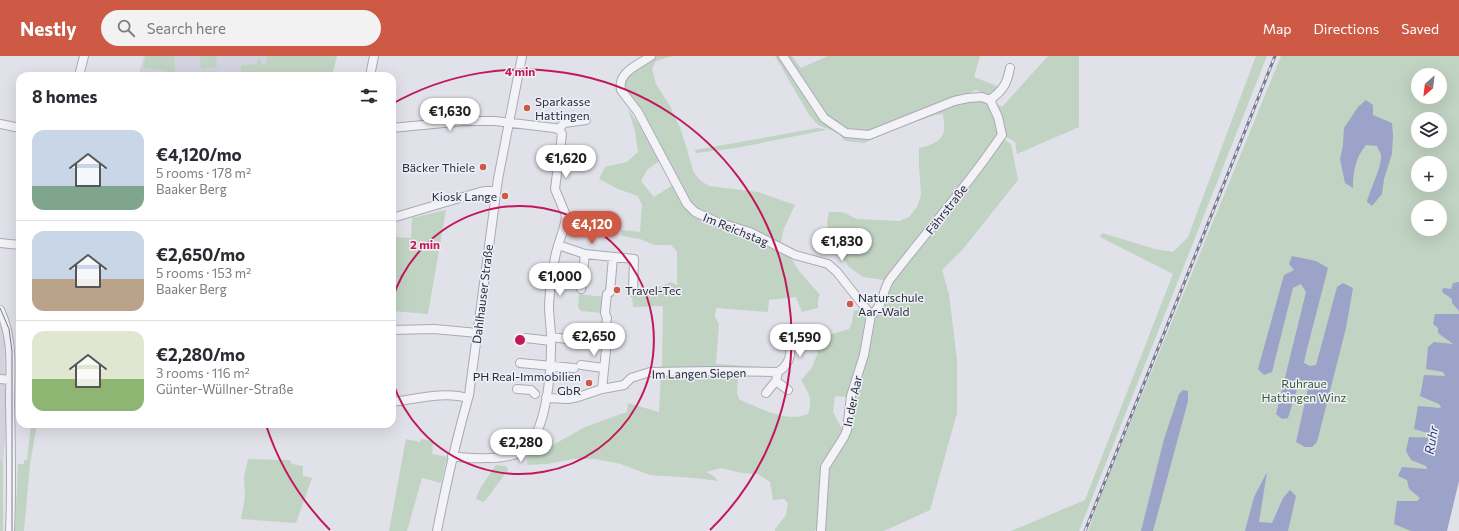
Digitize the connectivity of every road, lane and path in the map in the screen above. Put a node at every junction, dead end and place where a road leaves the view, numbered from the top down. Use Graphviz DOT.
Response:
graph roads {
  1 [pos="84,56"];
  2 [pos="374,56"];
  3 [pos="522,56"];
  4 [pos="651,56"];
  5 [pos="783,56"];
  6 [pos="1010,68"];
  7 [pos="80,72"];
  8 [pos="371,72"];
  9 [pos="990,100"];
  10 [pos="586,120"];
  11 [pos="509,123"];
  12 [pos="0,124"];
  13 [pos="16,127"];
  14 [pos="396,128"];
  15 [pos="559,129"];
  16 [pos="496,191"];
  17 [pos="396,217"];
  18 [pos="0,242"];
  19 [pos="16,245"];
  20 [pos="558,245"];
  21 [pos="585,254"];
  22 [pos="613,257"];
  23 [pos="581,289"];
  24 [pos="634,292"];
  25 [pos="0,310"];
  26 [pos="871,315"];
  27 [pos="396,330"];
  28 [pos="788,332"];
  29 [pos="478,333"];
  30 [pos="526,338"];
  31 [pos="551,339"];
  32 [pos="604,340"];
  33 [pos="520,363"];
  34 [pos="550,366"];
  35 [pos="604,368"];
  36 [pos="762,372"];
  37 [pos="778,372"];
  38 [pos="0,380"];
  39 [pos="10,380"];
  40 [pos="774,382"];
  41 [pos="517,389"];
  42 [pos="602,389"];
  43 [pos="788,390"];
  44 [pos="766,393"];
  45 [pos="535,394"];
  46 [pos="468,398"];
  47 [pos="546,398"];
  48 [pos="396,401"];
  49 [pos="452,456"];
  50 [pos="10,531"];
  51 [pos="437,531"];
  52 [pos="822,531"];
  1 -- 7 [label="street"];
  2 -- 8 [label="street"];
  3 -- 11 [label="street, Dahlhauser Straße"];
  4 -- 26 [label="street, Im Reichstag"];
  5 -- 9 [label="street"];
  6 -- 9 [label="street"];
  9 -- 26 [label="street, Fährstraße"];
  10 -- 15 [label="street"];
  11 -- 14 [label="street"];
  11 -- 15 [label="street"];
  11 -- 16 [label="street, Dahlhauser Straße"];
  12 -- 13 [label="street"];
  15 -- 20 [label="street"];
  16 -- 17 [label="street"];
  16 -- 29 [label="street, Dahlhauser Straße"];
  18 -- 19 [label="street"];
  20 -- 21 [label="street"];
  20 -- 31 [label="street"];
  21 -- 22 [label="street"];
  21 -- 23 [label="street"];
  22 -- 24 [label="street"];
  22 -- 32 [label="street"];
  25 -- 39 [label="street"];
  26 -- 52 [label="street, In der Aar"];
  27 -- 29 [label="street"];
  28 -- 37 [label="street"];
  29 -- 46 [label="street, Dahlhauser Straße"];
  30 -- 31 [label="street"];
  31 -- 32 [label="street"];
  31 -- 34 [label="street"];
  32 -- 35 [label="street"];
  33 -- 34 [label="street"];
  34 -- 35 [label="street"];
  34 -- 47 [label="street"];
  35 -- 42 [label="street"];
  36 -- 37 [label="street, Im Langen Siepen"];
  36 -- 40 [label="street, Im Langen Siepen"];
  36 -- 42 [label="street, Im Langen Siepen"];
  37 -- 40 [label="street"];
  38 -- 39 [label="street"];
  39 -- 50 [label="street"];
  40 -- 43 [label="street, Im Langen Siepen"];
  40 -- 44 [label="street"];
  41 -- 45 [label="street"];
  42 -- 47 [label="street, Im Langen Siepen"];
  46 -- 48 [label="street"];
  46 -- 49 [label="street, Dahlhauser Straße"];
  47 -- 49 [label="street"];
  49 -- 51 [label="street, Dahlhauser Straße"];
}
